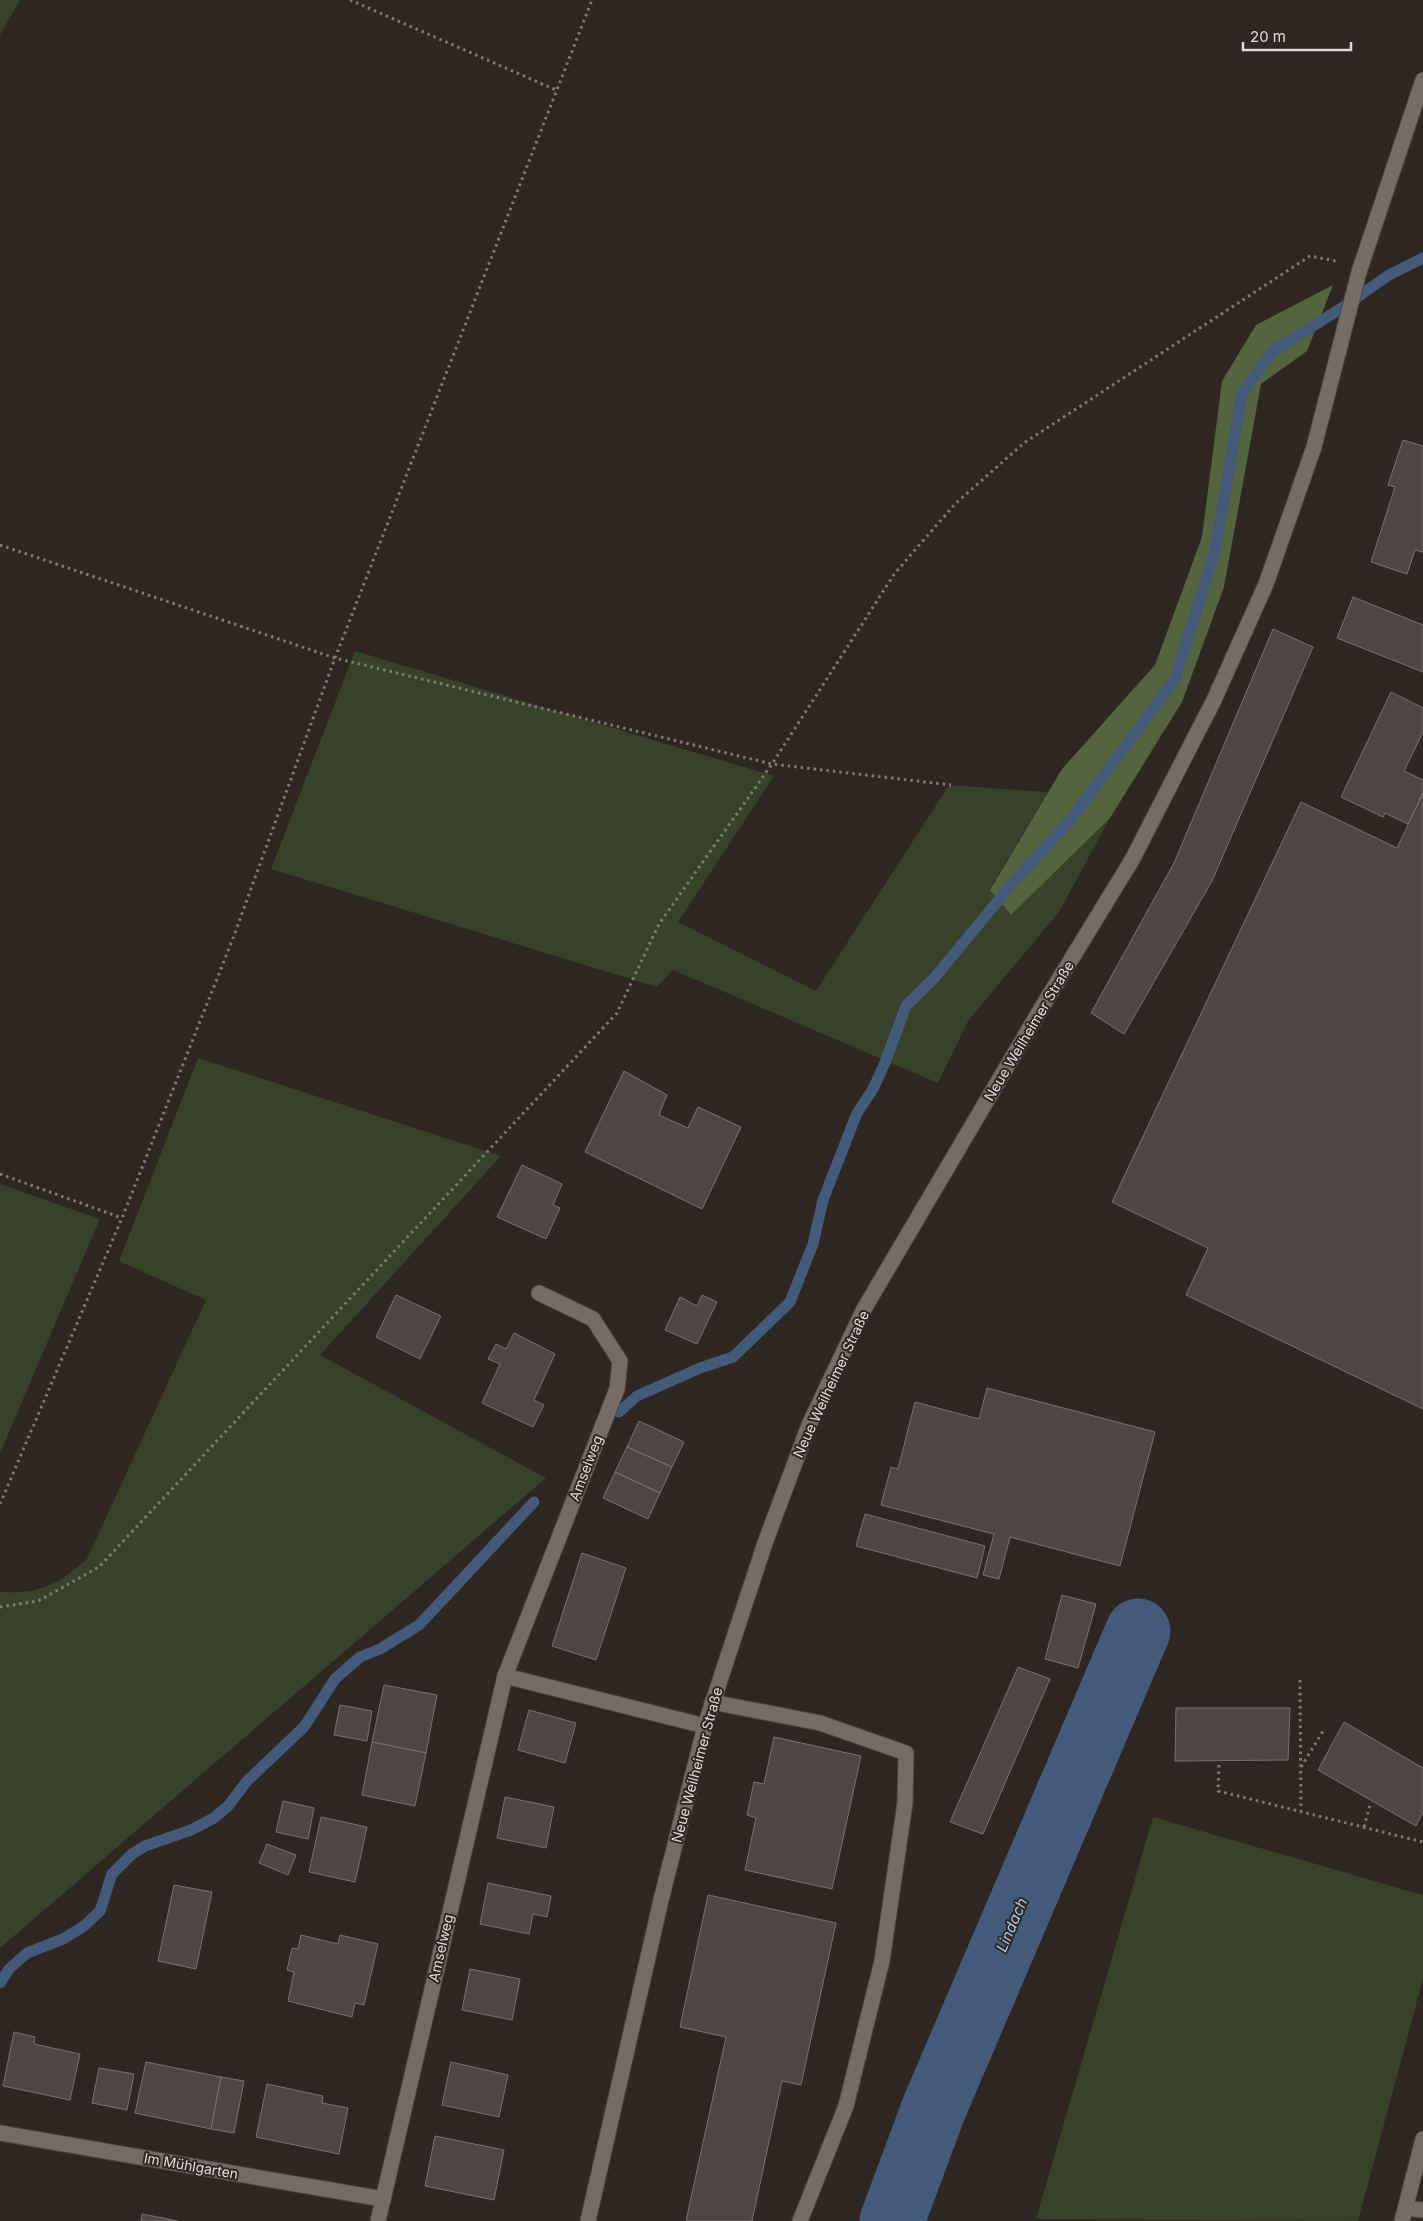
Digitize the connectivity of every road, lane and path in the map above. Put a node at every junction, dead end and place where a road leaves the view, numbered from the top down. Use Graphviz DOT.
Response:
graph roads {
  1 [pos="350,0"];
  2 [pos="592,0"];
  3 [pos="1423,80"];
  4 [pos="556,90"];
  5 [pos="1360,269"];
  6 [pos="0,545"];
  7 [pos="335,658"];
  8 [pos="772,764"];
  9 [pos="951,785"];
  10 [pos="0,1174"];
  11 [pos="122,1218"];
  12 [pos="539,1293"];
  13 [pos="0,1504"];
  14 [pos="0,1607"];
  15 [pos="505,1676"];
  16 [pos="1300,1680"];
  17 [pos="712,1702"];
  18 [pos="705,1726"];
  19 [pos="1325,1728"];
  20 [pos="1219,1765"];
  21 [pos="1300,1768"];
  22 [pos="1370,1805"];
  23 [pos="1301,1811"];
  24 [pos="1364,1827"];
  25 [pos="1423,1842"];
  26 [pos="0,2133"];
  27 [pos="1423,2139"];
  28 [pos="383,2199"];
  29 [pos="1423,2210"];
  30 [pos="1404,2214"];
  31 [pos="378,2221"];
  32 [pos="588,2221"];
  33 [pos="800,2221"];
  1 -- 4 [label="path"];
  2 -- 4 [label="path"];
  3 -- 5 [label="main road, Neue Weilheimer Straße"];
  4 -- 7 [label="path"];
  5 -- 8 [label="path"];
  5 -- 17 [label="main road, Neue Weilheimer Straße"];
  6 -- 7 [label="path"];
  7 -- 8 [label="path"];
  7 -- 11 [label="path"];
  8 -- 9 [label="path"];
  8 -- 14 [label="path"];
  10 -- 11 [label="path"];
  11 -- 13 [label="path"];
  12 -- 15 [label="main road, Amselweg"];
  15 -- 18 [label="main road"];
  15 -- 28 [label="main road, Amselweg"];
  16 -- 21 [label="path"];
  17 -- 18 [label="main road, Neue Weilheimer Straße"];
  17 -- 33 [label="main road"];
  18 -- 32 [label="main road, Neue Weilheimer Straße"];
  19 -- 21 [label="path"];
  20 -- 23 [label="path"];
  21 -- 23 [label="path"];
  22 -- 24 [label="path"];
  23 -- 24 [label="path"];
  24 -- 25 [label="path"];
  26 -- 28 [label="main road, Im Mühlgarten"];
  27 -- 30 [label="main road"];
  28 -- 31 [label="main road, Amselweg"];
  29 -- 30 [label="main road"];
}
